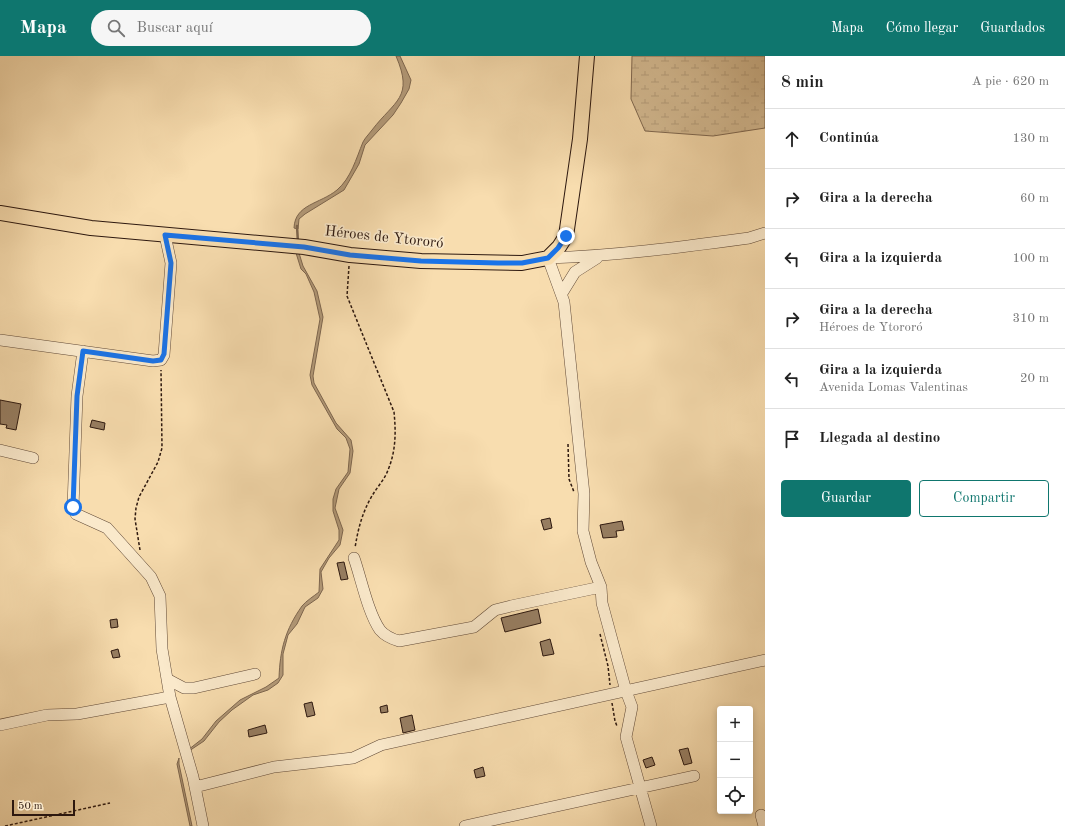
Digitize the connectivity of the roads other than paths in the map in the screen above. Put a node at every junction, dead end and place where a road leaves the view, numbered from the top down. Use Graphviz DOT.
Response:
graph roads {
  1 [pos="586,56"];
  2 [pos="0,213"];
  3 [pos="765,233"];
  4 [pos="165,235"];
  5 [pos="599,257"];
  6 [pos="548,258"];
  7 [pos="562,293"];
  8 [pos="0,340"];
  9 [pos="83,351"];
  10 [pos="0,450"];
  11 [pos="33,458"];
  12 [pos="354,558"];
  13 [pos="601,587"];
  14 [pos="765,660"];
  15 [pos="255,674"];
  16 [pos="167,679"];
  17 [pos="626,691"];
  18 [pos="170,696"];
  19 [pos="0,725"];
  20 [pos="694,776"];
  21 [pos="195,787"];
  22 [pos="641,788"];
  23 [pos="761,815"];
  24 [pos="204,826"];
  25 [pos="465,826"];
  26 [pos="651,826"];
  27 [pos="764,826"];
  1 -- 6 [label="main road"];
  2 -- 4 [label="main road, Héroes de Ytororó"];
  3 -- 5 [label="street, Héroes de Ytororó"];
  4 -- 6 [label="main road, Héroes de Ytororó"];
  4 -- 9 [label="street"];
  5 -- 6 [label="street, Héroes de Ytororó"];
  5 -- 7 [label="street"];
  6 -- 7 [label="street"];
  7 -- 13 [label="street"];
  8 -- 9 [label="street"];
  9 -- 16 [label="street"];
  10 -- 11 [label="street"];
  12 -- 13 [label="street"];
  13 -- 17 [label="street"];
  14 -- 17 [label="street"];
  15 -- 16 [label="street"];
  16 -- 18 [label="street"];
  17 -- 21 [label="street"];
  17 -- 22 [label="street"];
  18 -- 19 [label="street"];
  18 -- 21 [label="street"];
  20 -- 22 [label="street"];
  21 -- 24 [label="street"];
  22 -- 25 [label="street"];
  22 -- 26 [label="street"];
  23 -- 27 [label="street"];
}
